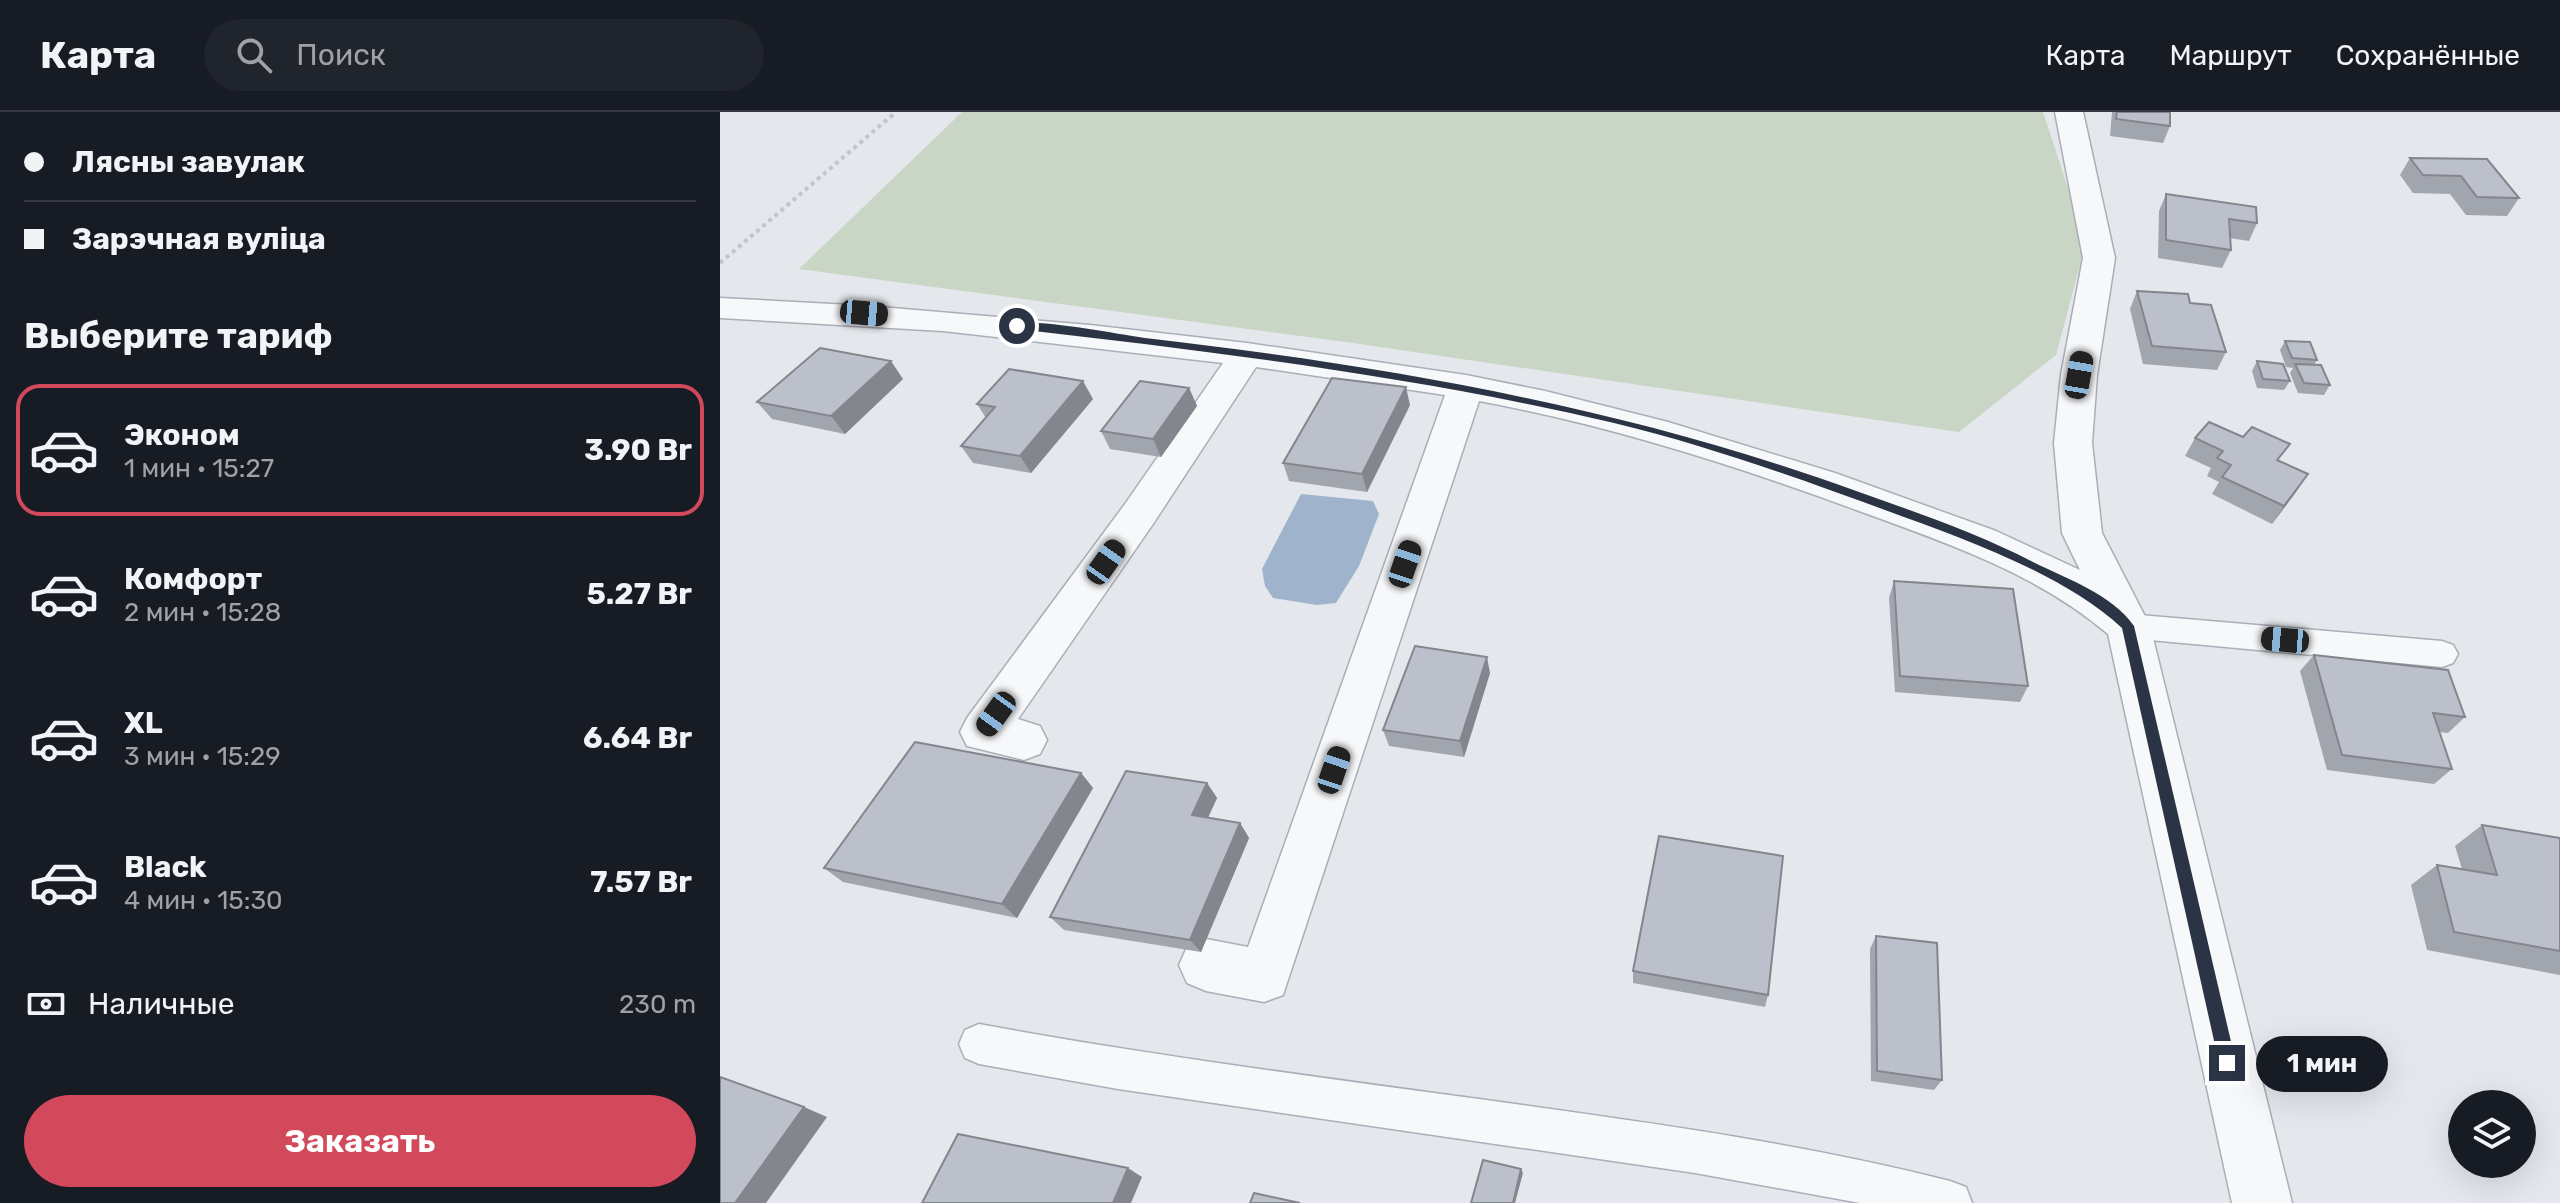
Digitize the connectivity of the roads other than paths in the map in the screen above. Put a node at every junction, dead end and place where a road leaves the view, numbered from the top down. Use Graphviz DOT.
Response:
graph roads {
  1 [pos="2069,112"];
  2 [pos="720,308"];
  3 [pos="1247,354"];
  4 [pos="1466,387"];
  5 [pos="2128,626"];
  6 [pos="2442,654"];
  7 [pos="1024,740"];
  8 [pos="1206,965"];
  9 [pos="979,1044"];
  10 [pos="1950,1203"];
  11 [pos="2262,1203"];
  1 -- 5 [label="street"];
  2 -- 3 [label="street"];
  3 -- 4 [label="street"];
  3 -- 7 [label="street"];
  4 -- 5 [label="street"];
  4 -- 8 [label="street"];
  5 -- 6 [label="lane"];
  5 -- 11 [label="street"];
  9 -- 10 [label="lane"];
}
